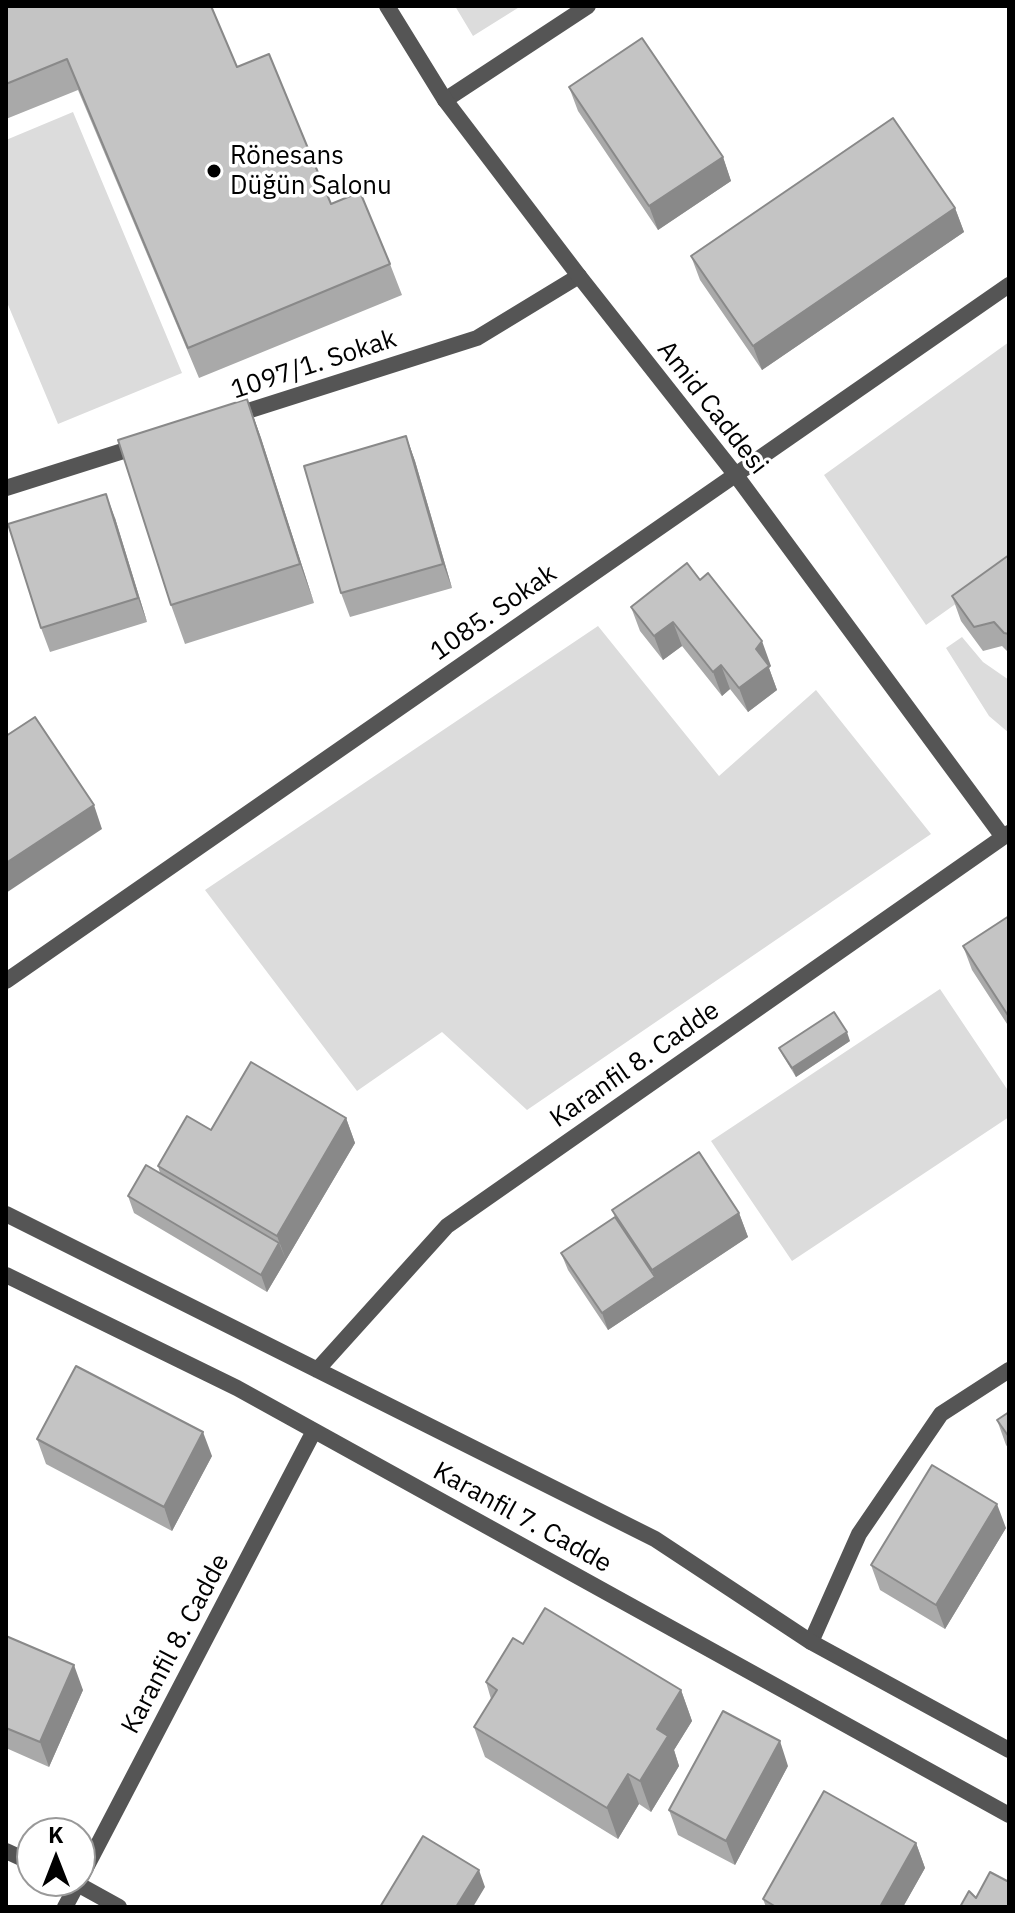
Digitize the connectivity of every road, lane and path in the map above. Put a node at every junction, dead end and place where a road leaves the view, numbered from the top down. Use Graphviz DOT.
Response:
graph roads {
  1 [pos="387,6"];
  2 [pos="588,6"];
  3 [pos="445,100"];
  4 [pos="579,276"];
  5 [pos="1009,285"];
  6 [pos="219,420"];
  7 [pos="158,439"];
  8 [pos="735,474"];
  9 [pos="6,488"];
  10 [pos="1006,835"];
  11 [pos="6,981"];
  12 [pos="6,1214"];
  13 [pos="6,1275"];
  14 [pos="317,1370"];
  15 [pos="1009,1370"];
  16 [pos="314,1431"];
  17 [pos="811,1642"];
  18 [pos="1009,1750"];
  19 [pos="1009,1815"];
  20 [pos="96,1845"];
  21 [pos="96,1893"];
  22 [pos="119,1907"];
  1 -- 3 [label="street, Amid Caddesi"];
  2 -- 3 [label="street"];
  3 -- 4 [label="street, Amid Caddesi"];
  4 -- 6 [label="street, 1097/1. Sokak"];
  4 -- 8 [label="street, Amid Caddesi"];
  5 -- 8 [label="street, 1085. Sokak"];
  7 -- 9 [label="street"];
  8 -- 10 [label="street, Amid Caddesi"];
  8 -- 11 [label="street, 1085. Sokak"];
  10 -- 14 [label="street, Karanfil 8. Cadde"];
  12 -- 14 [label="street, Karanfil 7. Cadde"];
  13 -- 16 [label="street, Karanfil 7. Cadde"];
  14 -- 17 [label="street, Karanfil 7. Cadde"];
  15 -- 17 [label="street"];
  16 -- 19 [label="street, Karanfil 7. Cadde"];
  16 -- 20 [label="street, Karanfil 8. Cadde"];
  17 -- 18 [label="street, Karanfil 7. Cadde"];
  21 -- 22 [label="street"];
}
